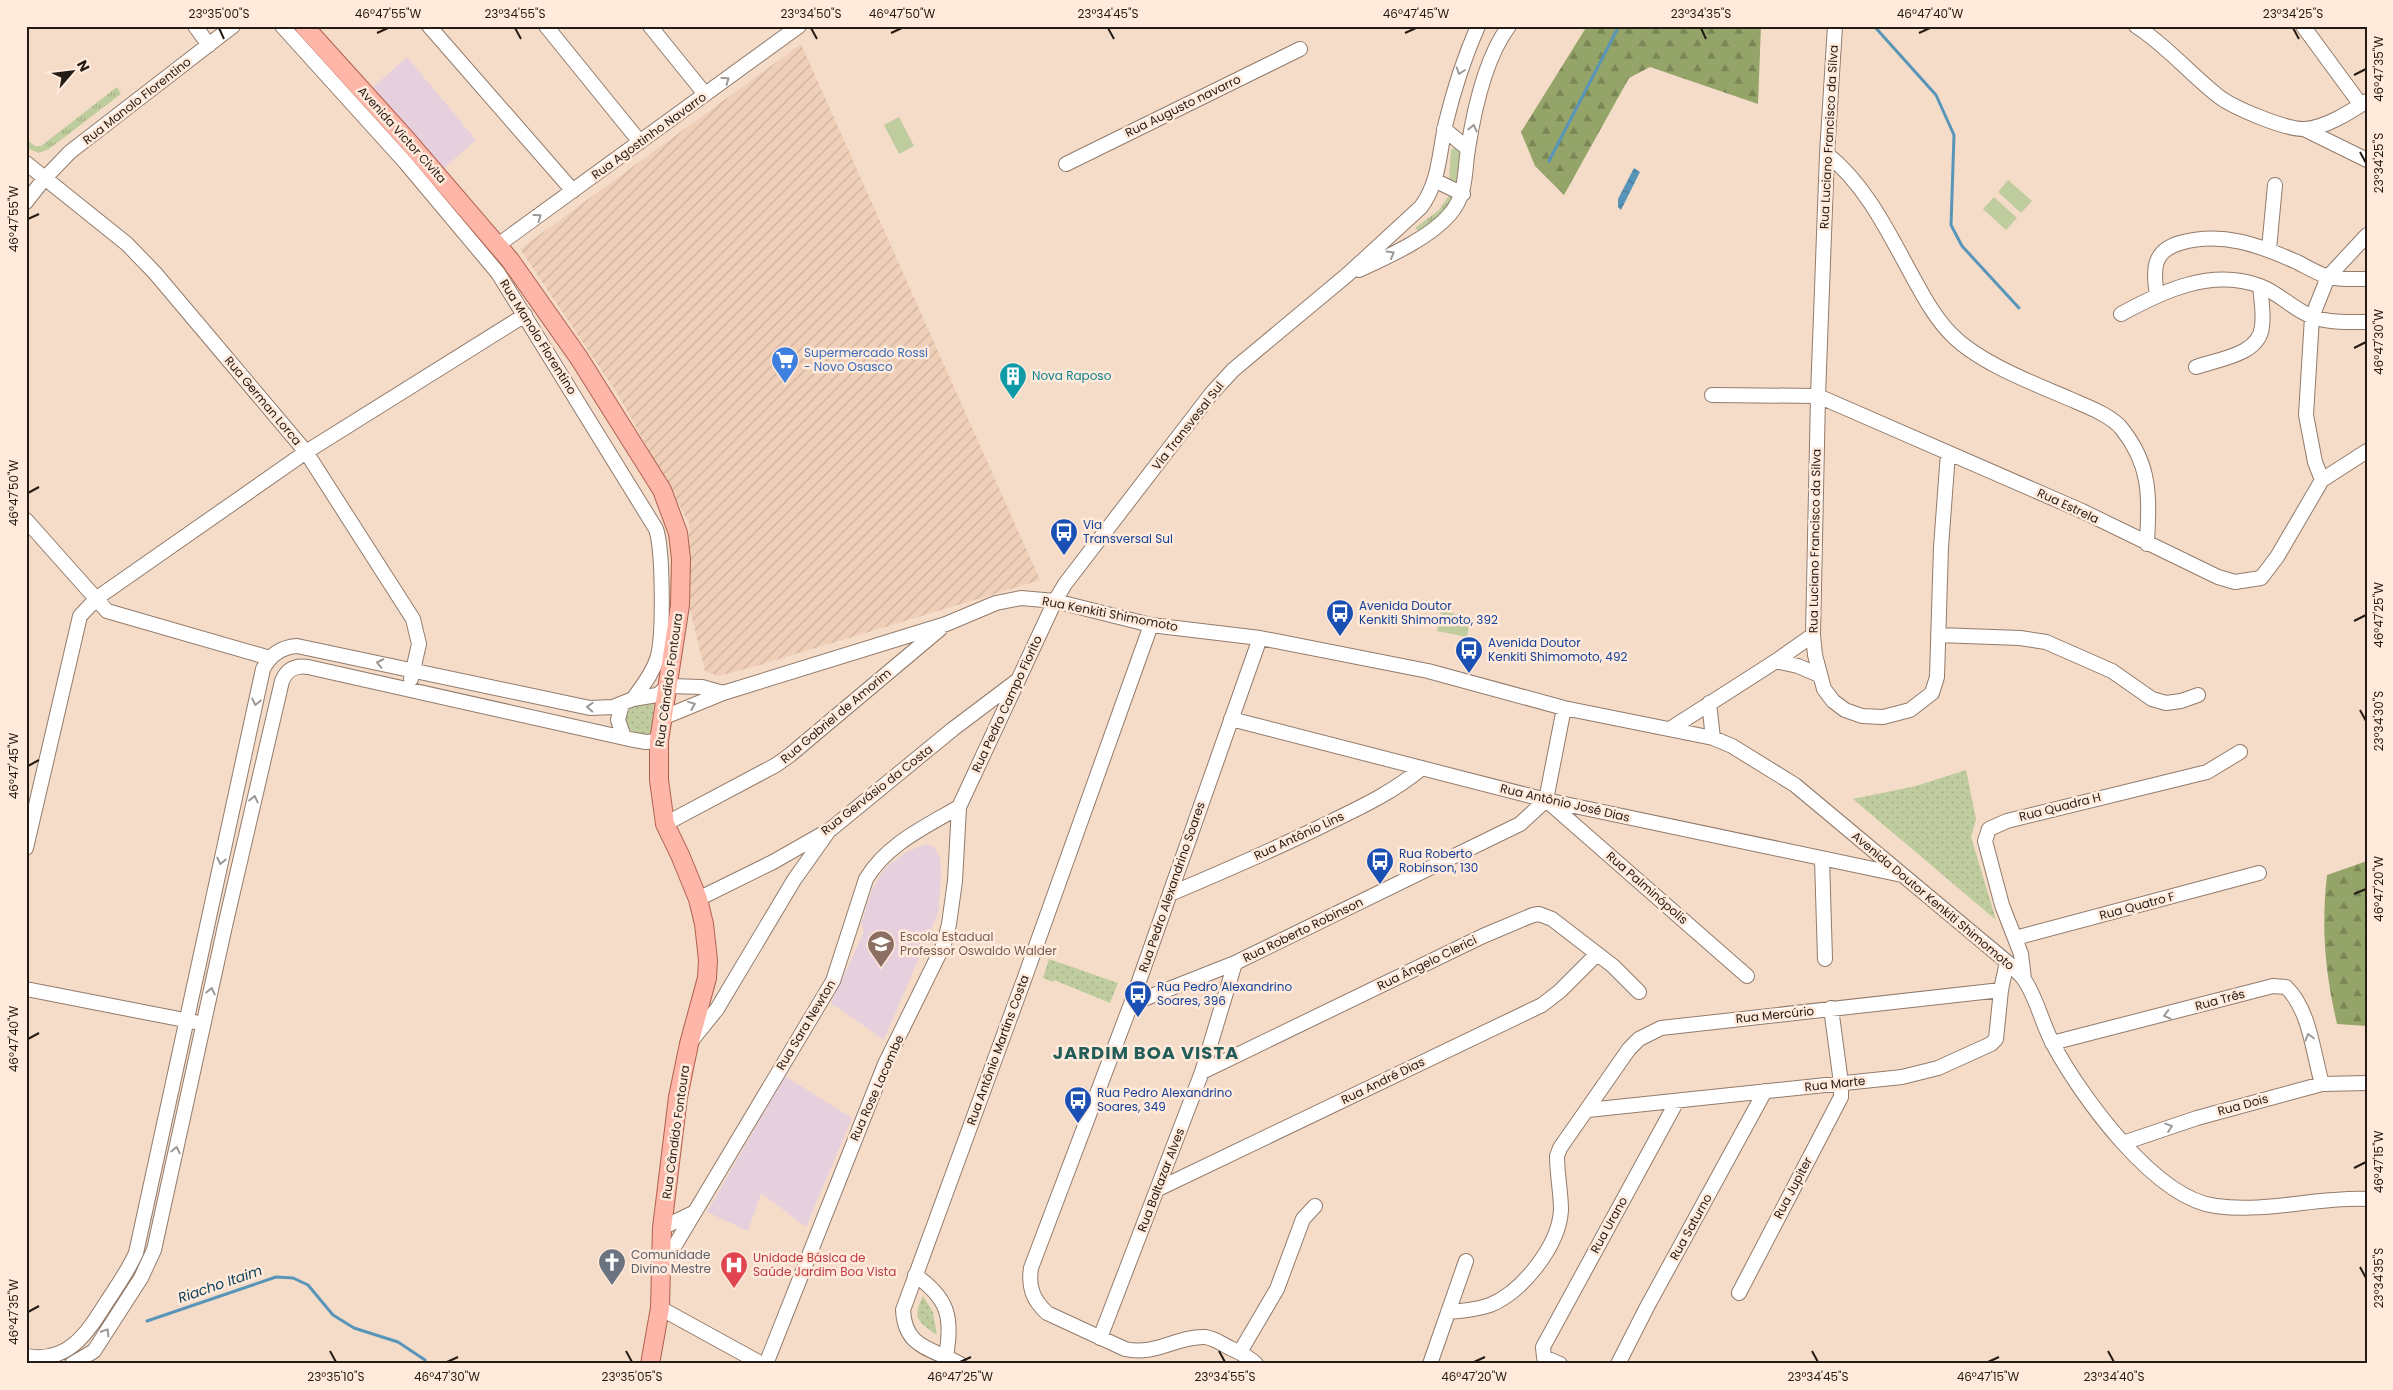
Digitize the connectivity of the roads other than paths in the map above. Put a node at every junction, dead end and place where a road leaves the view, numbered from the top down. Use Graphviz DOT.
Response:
graph roads {
  1 [pos="195,26"];
  2 [pos="233,26"];
  3 [pos="282,26"];
  4 [pos="304,26"];
  5 [pos="429,26"];
  6 [pos="546,26"];
  7 [pos="650,26"];
  8 [pos="800,26"];
  9 [pos="1478,26"];
  10 [pos="1509,26"];
  11 [pos="1835,26"];
  12 [pos="2136,26"];
  13 [pos="2303,26"];
  14 [pos="209,45"];
  15 [pos="1300,49"];
  16 [pos="705,94"];
  17 [pos="2364,103"];
  18 [pos="1444,129"];
  19 [pos="2304,129"];
  20 [pos="640,142"];
  21 [pos="1468,149"];
  22 [pos="1827,154"];
  23 [pos="2367,160"];
  24 [pos="26,164"];
  25 [pos="1066,164"];
  26 [pos="44,178"];
  27 [pos="1436,181"];
  28 [pos="2275,186"];
  29 [pos="573,191"];
  30 [pos="1463,194"];
  31 [pos="26,202"];
  32 [pos="2367,234"];
  33 [pos="498,245"];
  34 [pos="2269,249"];
  35 [pos="1347,275"];
  36 [pos="2328,277"];
  37 [pos="2367,279"];
  38 [pos="2260,286"];
  39 [pos="2157,295"];
  40 [pos="2120,314"];
  41 [pos="524,315"];
  42 [pos="2312,317"];
  43 [pos="2367,322"];
  44 [pos="2196,367"];
  45 [pos="1712,395"];
  46 [pos="1818,396"];
  47 [pos="2367,451"];
  48 [pos="306,452"];
  49 [pos="1948,453"];
  50 [pos="2322,480"];
  51 [pos="26,520"];
  52 [pos="2147,544"];
  53 [pos="97,598"];
  54 [pos="1055,601"];
  55 [pos="946,624"];
  56 [pos="1151,624"];
  57 [pos="1813,635"];
  58 [pos="1938,635"];
  59 [pos="1260,638"];
  60 [pos="270,658"];
  61 [pos="1776,662"];
  62 [pos="413,670"];
  63 [pos="1819,675"];
  64 [pos="1020,678"];
  65 [pos="669,686"];
  66 [pos="408,689"];
  67 [pos="722,693"];
  68 [pos="2198,695"];
  69 [pos="628,701"];
  70 [pos="1709,703"];
  71 [pos="1564,708"];
  72 [pos="662,718"];
  73 [pos="1230,719"];
  74 [pos="1670,729"];
  75 [pos="624,737"];
  76 [pos="1713,738"];
  77 [pos="659,741"];
  78 [pos="2240,752"];
  79 [pos="1422,768"];
  80 [pos="1546,800"];
  81 [pos="959,807"];
  82 [pos="665,824"];
  83 [pos="831,829"];
  84 [pos="26,848"];
  85 [pos="1822,859"];
  86 [pos="772,862"];
  87 [pos="2260,873"];
  88 [pos="1903,875"];
  89 [pos="794,880"];
  90 [pos="1170,894"];
  91 [pos="698,899"];
  92 [pos="207,923"];
  93 [pos="225,926"];
  94 [pos="2015,938"];
  95 [pos="1596,955"];
  96 [pos="1825,959"];
  97 [pos="2007,962"];
  98 [pos="1235,963"];
  99 [pos="708,967"];
  100 [pos="1747,976"];
  101 [pos="2024,979"];
  102 [pos="734,980"];
  103 [pos="26,989"];
  104 [pos="2001,990"];
  105 [pos="1639,992"];
  106 [pos="1131,1004"];
  107 [pos="1831,1008"];
  108 [pos="186,1020"];
  109 [pos="204,1024"];
  110 [pos="2052,1043"];
  111 [pos="689,1044"];
  112 [pos="1202,1072"];
  113 [pos="1841,1083"];
  114 [pos="2367,1083"];
  115 [pos="2322,1084"];
  116 [pos="1765,1092"];
  117 [pos="1677,1100"];
  118 [pos="1588,1110"];
  119 [pos="2123,1143"];
  120 [pos="153,1175"];
  121 [pos="170,1180"];
  122 [pos="1158,1189"];
  123 [pos="2367,1199"];
  124 [pos="1315,1206"];
  125 [pos="693,1213"];
  126 [pos="662,1228"];
  127 [pos="1466,1261"];
  128 [pos="662,1267"];
  129 [pos="915,1275"];
  130 [pos="1739,1293"];
  131 [pos="660,1308"];
  132 [pos="1448,1312"];
  133 [pos="1100,1338"];
  134 [pos="68,1349"];
  135 [pos="1240,1352"];
  136 [pos="26,1356"];
  137 [pos="946,1356"];
  138 [pos="76,1362"];
  139 [pos="650,1364"];
  140 [pos="762,1364"];
  141 [pos="766,1364"];
  142 [pos="960,1364"];
  143 [pos="1256,1364"];
  144 [pos="1430,1364"];
  145 [pos="1560,1364"];
  146 [pos="1618,1364"];
  1 -- 14 [label="street"];
  2 -- 14 [label="street, Rua Manolo Florentino"];
  3 -- 41 [label="street, Rua Manolo Florentino"];
  4 -- 33 [label="main road, Avenida Victor Civita"];
  5 -- 29 [label="street"];
  6 -- 20 [label="street"];
  7 -- 16 [label="street"];
  16 -- 8 [label="street, Rua Agostinho Navarro, one-way"];
  9 -- 18 [label="street, Via Transvesal Sul, one-way"];
  21 -- 10 [label="street, Via Transvesal Sul, one-way"];
  11 -- 22 [label="street, Rua Luciano Francisco da Silva"];
  12 -- 19 [label="street"];
  13 -- 17 [label="street"];
  14 -- 26 [label="street, Rua Manolo Florentino"];
  15 -- 25 [label="street, Rua Augusto navarro"];
  16 -- 20 [label="street, Rua Agostinho Navarro"];
  17 -- 19 [label="street"];
  18 -- 21 [label="street"];
  18 -- 27 [label="street, Via Transvesal Sul"];
  19 -- 23 [label="street"];
  20 -- 29 [label="street, Rua Agostinho Navarro"];
  21 -- 30 [label="street, Via Transvesal Sul"];
  22 -- 46 [label="street, Rua Luciano Francisco da Silva"];
  22 -- 52 [label="street"];
  24 -- 26 [label="street, Rua German Lorca"];
  26 -- 31 [label="street, Rua Manolo Florentino"];
  26 -- 48 [label="street, Rua German Lorca"];
  27 -- 30 [label="street"];
  27 -- 35 [label="street, Via Transvesal Sul"];
  28 -- 34 [label="street"];
  33 -- 29 [label="street, Rua Agostinho Navarro, one-way"];
  35 -- 30 [label="street, Via Transvesal Sul, one-way"];
  32 -- 36 [label="street"];
  33 -- 65 [label="main road, Rua Cândido Fontoura"];
  34 -- 36 [label="street"];
  34 -- 39 [label="street"];
  35 -- 54 [label="street, Via Transvesal Sul"];
  36 -- 37 [label="street"];
  36 -- 42 [label="street"];
  38 -- 39 [label="street"];
  38 -- 42 [label="street"];
  38 -- 44 [label="street"];
  39 -- 40 [label="street"];
  41 -- 48 [label="street"];
  41 -- 69 [label="street, Rua Manolo Florentino"];
  42 -- 43 [label="street"];
  42 -- 50 [label="street"];
  45 -- 46 [label="street, Rua Estrela"];
  46 -- 49 [label="street, Rua Estrela"];
  46 -- 57 [label="street, Rua Luciano Francisco da Silva"];
  47 -- 50 [label="street, Rua Estrela"];
  48 -- 53 [label="street"];
  48 -- 62 [label="street, Rua German Lorca"];
  49 -- 52 [label="street, Rua Estrela"];
  49 -- 58 [label="street, Rua Luciano Francisco da Silva"];
  50 -- 52 [label="street, Rua Estrela"];
  51 -- 53 [label="street"];
  53 -- 60 [label="street"];
  53 -- 84 [label="street"];
  54 -- 55 [label="street, Rua Kenkiti Shimomoto"];
  54 -- 56 [label="street, Rua Kenkiti Shimomoto"];
  54 -- 64 [label="street, Rua Pedro Campo Fiorito"];
  55 -- 67 [label="street, Rua Kenkiti Shimomoto"];
  55 -- 82 [label="street, Rua Gabriel de Amorim"];
  56 -- 59 [label="street, Rua Kenkiti Shimomoto"];
  56 -- 129 [label="street, Rua Antônio Martins Costa"];
  57 -- 61 [label="street"];
  57 -- 63 [label="street, Rua Luciano Francisco da Silva"];
  58 -- 63 [label="street, Rua Luciano Francisco da Silva"];
  58 -- 68 [label="street"];
  59 -- 71 [label="street, Rua Kenkiti Shimomoto"];
  59 -- 73 [label="street, Rua Pedro Alexandrino Soares"];
  62 -- 60 [label="street, one-way"];
  60 -- 92 [label="street, one-way"];
  61 -- 63 [label="street"];
  61 -- 70 [label="street"];
  62 -- 66 [label="street, Rua German Lorca"];
  69 -- 62 [label="street, one-way"];
  64 -- 81 [label="street, Rua Pedro Campo Fiorito"];
  64 -- 83 [label="street, Rua Gervásio da Costa"];
  65 -- 67 [label="street"];
  65 -- 69 [label="street"];
  65 -- 72 [label="main road, Rua Cândido Fontoura"];
  66 -- 75 [label="street"];
  93 -- 66 [label="street, one-way"];
  72 -- 67 [label="street, Rua Kenkiti Shimomoto, one-way"];
  69 -- 75 [label="street"];
  70 -- 74 [label="street"];
  70 -- 76 [label="street"];
  71 -- 74 [label="street, Avenida Doutor Kenkiti Shimomoto"];
  71 -- 80 [label="street"];
  72 -- 77 [label="main road, Rua Cândido Fontoura"];
  73 -- 79 [label="street, Rua Antônio José Dias"];
  73 -- 90 [label="street, Rua Pedro Alexandrino Soares"];
  74 -- 76 [label="street, Avenida Doutor Kenkiti Shimomoto"];
  75 -- 77 [label="street"];
  76 -- 88 [label="street, Avenida Doutor Kenkiti Shimomoto"];
  77 -- 82 [label="main road, Rua Cândido Fontoura"];
  78 -- 94 [label="street, Rua Quadra H"];
  79 -- 80 [label="street, Rua Antônio José Dias"];
  79 -- 90 [label="street, Rua Antônio Lins"];
  80 -- 85 [label="street, Rua Antônio José Dias"];
  80 -- 98 [label="street, Rua Roberto Robinson"];
  80 -- 100 [label="street, Rua Palminópolis"];
  81 -- 125 [label="street, Rua Sara Newton"];
  81 -- 141 [label="street, Rua Rose Lacombe"];
  82 -- 91 [label="main road, Rua Cândido Fontoura"];
  83 -- 86 [label="street, Rua Gervásio da Costa"];
  83 -- 89 [label="street"];
  85 -- 88 [label="street, Rua Antônio José Dias"];
  85 -- 96 [label="street"];
  86 -- 89 [label="street"];
  86 -- 91 [label="street, Rua Gervásio da Costa"];
  87 -- 94 [label="street, Rua Quatro F"];
  88 -- 97 [label="street, Avenida Doutor Kenkiti Shimomoto"];
  89 -- 102 [label="street"];
  90 -- 106 [label="street, Rua Pedro Alexandrino Soares"];
  91 -- 99 [label="main road, Rua Cândido Fontoura"];
  92 -- 93 [label="street"];
  92 -- 108 [label="street"];
  109 -- 93 [label="street, one-way"];
  94 -- 101 [label="street, Rua Quadra H"];
  95 -- 105 [label="street, Rua Ângelo Clerici"];
  95 -- 112 [label="street, Rua Ângelo Clerici"];
  95 -- 122 [label="street, Rua André Dias"];
  97 -- 101 [label="street, Avenida Doutor Kenkiti Shimomoto"];
  97 -- 104 [label="street, Rua Marte"];
  98 -- 106 [label="street, Rua Roberto Robinson"];
  98 -- 112 [label="street, Rua Baltazar Alves"];
  99 -- 102 [label="street"];
  99 -- 111 [label="main road, Rua Cândido Fontoura"];
  101 -- 110 [label="street, Avenida Doutor Kenkiti Shimomoto"];
  102 -- 111 [label="street"];
  103 -- 108 [label="street"];
  104 -- 107 [label="street, Rua Mercúrio"];
  104 -- 113 [label="street, Rua Marte"];
  106 -- 133 [label="street, Rua Pedro Alexandrino Soares"];
  107 -- 113 [label="street, Rua Jupiter"];
  107 -- 118 [label="street, Rua Mercúrio"];
  108 -- 109 [label="street"];
  108 -- 120 [label="street"];
  121 -- 109 [label="street, one-way"];
  115 -- 110 [label="street, Rua Três, one-way"];
  110 -- 119 [label="street, Avenida Doutor Kenkiti Shimomoto"];
  111 -- 126 [label="main road, Rua Cândido Fontoura"];
  112 -- 122 [label="street, Rua Baltazar Alves"];
  113 -- 116 [label="street, Rua Marte"];
  113 -- 130 [label="street, Rua Jupiter"];
  114 -- 115 [label="street, Rua Dois"];
  119 -- 115 [label="street, Rua Dois, one-way"];
  116 -- 117 [label="street, Rua Marte"];
  116 -- 146 [label="street, Rua Saturno"];
  117 -- 118 [label="street, Rua Marte"];
  117 -- 145 [label="street, Rua Urano"];
  118 -- 132 [label="street, Rua Mercúrio"];
  119 -- 123 [label="street, Avenida Doutor Kenkiti Shimomoto"];
  120 -- 121 [label="street"];
  120 -- 134 [label="street"];
  138 -- 121 [label="street, one-way"];
  122 -- 133 [label="street, Rua Baltazar Alves"];
  124 -- 135 [label="street"];
  125 -- 126 [label="street"];
  125 -- 128 [label="street, Rua Sara Newton"];
  126 -- 128 [label="main road, Rua Cândido Fontoura"];
  127 -- 132 [label="street"];
  128 -- 131 [label="main road, Rua Cândido Fontoura"];
  129 -- 137 [label="street"];
  129 -- 137 [label="street, Rua Antônio Martins Costa"];
  131 -- 139 [label="main road, Rua Cândido Fontoura"];
  131 -- 140 [label="street"];
  132 -- 144 [label="street"];
  133 -- 135 [label="street, Rua Pedro Alexandrino Soares"];
  134 -- 136 [label="street"];
  134 -- 138 [label="street"];
  135 -- 143 [label="street, Rua Pedro Alexandrino Soares"];
  137 -- 142 [label="street, Rua Antônio Martins Costa"];
}
